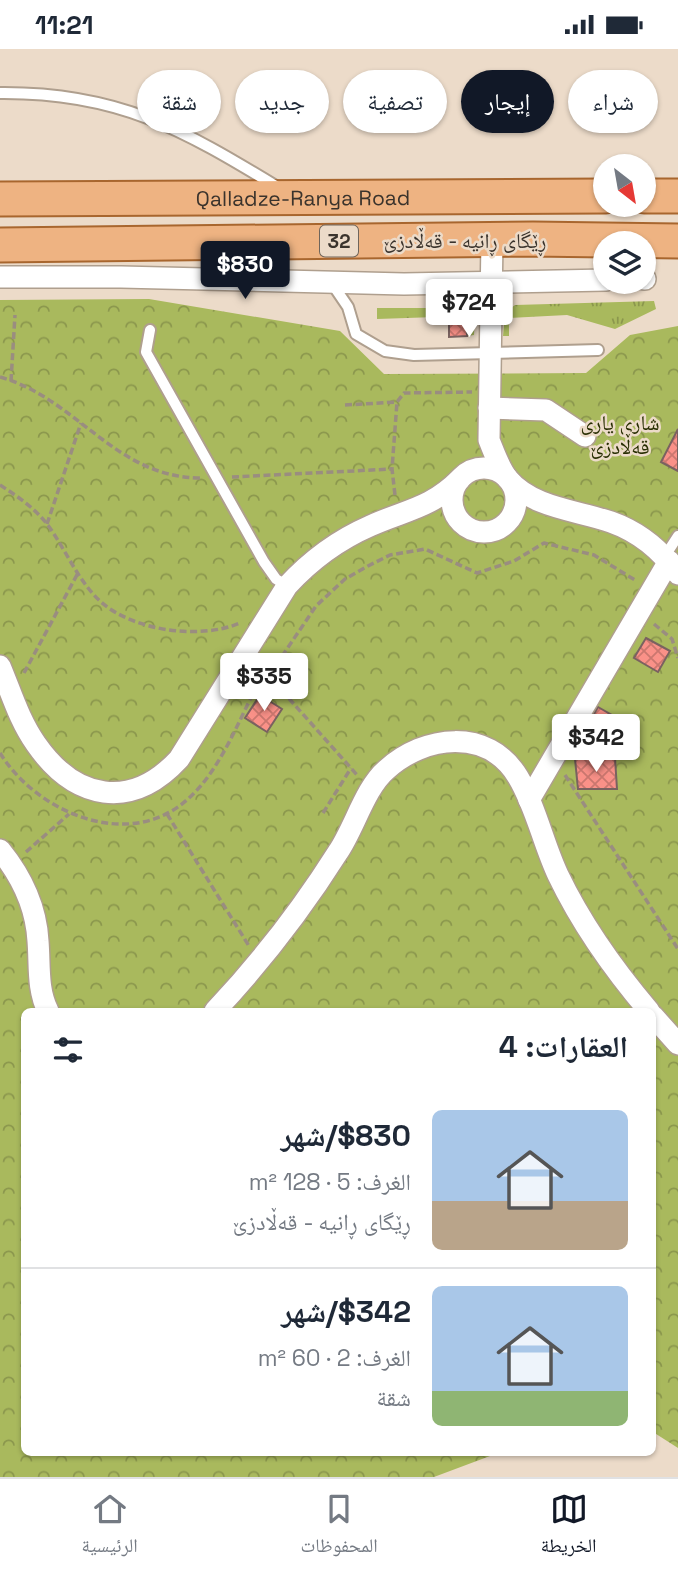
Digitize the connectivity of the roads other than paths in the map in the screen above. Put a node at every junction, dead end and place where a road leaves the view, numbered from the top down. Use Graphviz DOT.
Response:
graph roads {
  1 [pos="0,93"];
  2 [pos="593,196"];
  3 [pos="656,196"];
  4 [pos="678,196"];
  5 [pos="294,197"];
  6 [pos="0,199"];
  7 [pos="492,239"];
  8 [pos="678,241"];
  9 [pos="0,245"];
  10 [pos="0,277"];
  11 [pos="593,280"];
  12 [pos="331,282"];
  13 [pos="490,282"];
  14 [pos="150,330"];
  15 [pos="598,350"];
  16 [pos="490,353"];
  17 [pos="489,408"];
  18 [pos="585,436"];
  19 [pos="489,440"];
  20 [pos="464,476"];
  21 [pos="507,478"];
  22 [pos="544,503"];
  23 [pos="406,505"];
  24 [pos="511,518"];
  25 [pos="464,526"];
  26 [pos="678,536"];
  27 [pos="670,564"];
  28 [pos="287,586"];
  29 [pos="0,666"];
  30 [pos="529,800"];
  31 [pos="10,854"];
  32 [pos="46,1008"];
  33 [pos="218,1008"];
  34 [pos="646,1008"];
  35 [pos="656,1019"];
  36 [pos="678,1044"];
  1 -- 5 [label="lane"];
  2 -- 5 [label="main road, Qalladze-Ranya Road / 32"];
  3 -- 4 [label="main road"];
  5 -- 6 [label="main road, Qalladze-Ranya Road / 32"];
  7 -- 8 [label="main road, ڕێگای ڕانیە - قەڵادزێ / 32"];
  7 -- 9 [label="main road, ڕێگای ڕانیە - قەڵادزێ / 32"];
  7 -- 13 [label="street"];
  10 -- 12 [label="street"];
  11 -- 13 [label="street"];
  12 -- 13 [label="street"];
  12 -- 16 [label="lane"];
  13 -- 16 [label="street"];
  14 -- 28 [label="lane"];
  15 -- 16 [label="lane"];
  16 -- 17 [label="street"];
  17 -- 18 [label="street"];
  17 -- 19 [label="street"];
  19 -- 20 [label="street"];
  19 -- 21 [label="street"];
  20 -- 21 [label="street"];
  20 -- 23 [label="street"];
  20 -- 25 [label="street"];
  21 -- 22 [label="street"];
  21 -- 24 [label="street"];
  22 -- 24 [label="street"];
  22 -- 27 [label="street"];
  23 -- 25 [label="street"];
  23 -- 28 [label="street"];
  24 -- 25 [label="street"];
  26 -- 27 [label="lane"];
  27 -- 30 [label="street"];
  28 -- 29 [label="street"];
  30 -- 33 [label="street"];
  30 -- 34 [label="street"];
  31 -- 32 [label="street"];
  35 -- 36 [label="street"];
}
